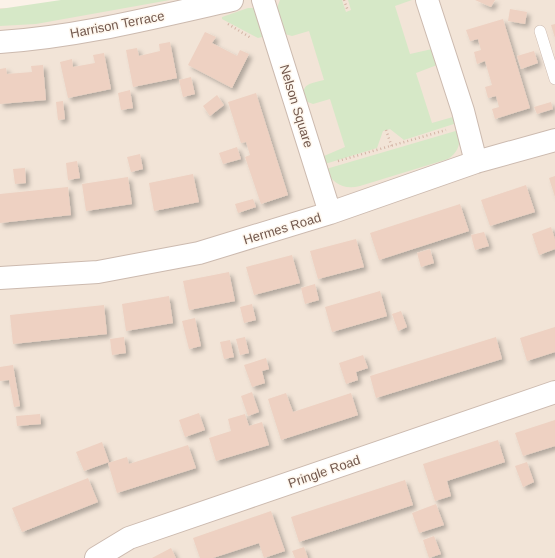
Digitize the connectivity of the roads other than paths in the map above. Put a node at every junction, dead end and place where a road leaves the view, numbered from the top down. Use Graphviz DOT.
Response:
graph roads {
  1 [pos="232,0"];
  2 [pos="263,0"];
  3 [pos="428,0"];
  4 [pos="540,31"];
  5 [pos="0,42"];
  6 [pos="555,79"];
  7 [pos="555,140"];
  8 [pos="476,162"];
  9 [pos="330,213"];
  10 [pos="0,278"];
  11 [pos="555,392"];
  12 [pos="96,558"];
  1 -- 5 [label="street, Harrison Terrace"];
  2 -- 9 [label="street, Nelson Square"];
  3 -- 8 [label="street"];
  4 -- 6 [label="lane"];
  7 -- 8 [label="street, Hermes Road"];
  8 -- 9 [label="street, Hermes Road"];
  9 -- 10 [label="street, Hermes Road"];
  11 -- 12 [label="street, Pringle Road"];
}
